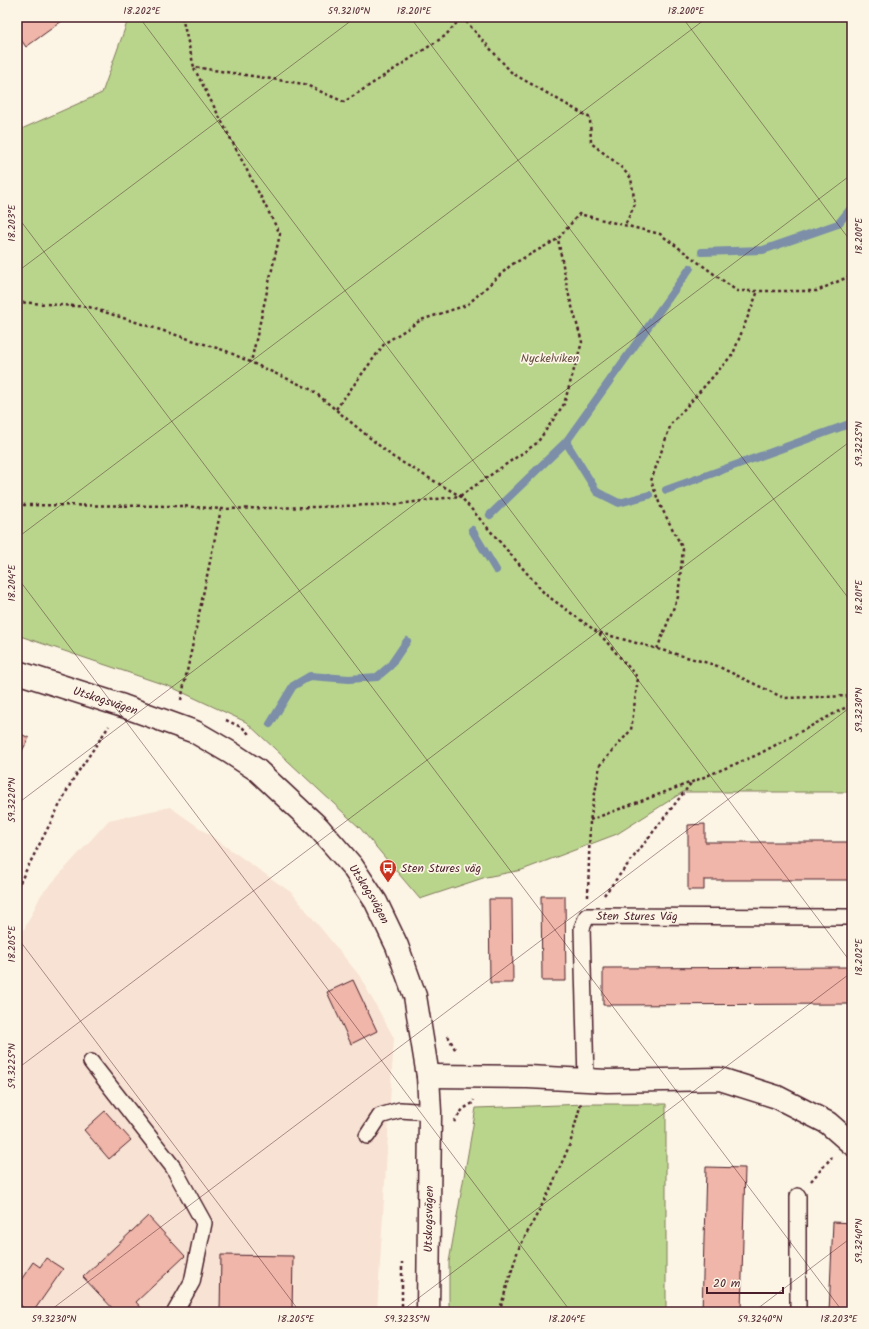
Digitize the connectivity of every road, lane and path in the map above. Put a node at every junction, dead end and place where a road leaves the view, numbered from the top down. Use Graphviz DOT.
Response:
graph roads {
  1 [pos="182,17"];
  2 [pos="462,17"];
  3 [pos="194,67"];
  4 [pos="625,225"];
  5 [pos="558,239"];
  6 [pos="852,275"];
  7 [pos="758,291"];
  8 [pos="17,302"];
  9 [pos="251,362"];
  10 [pos="336,409"];
  11 [pos="460,496"];
  12 [pos="17,505"];
  13 [pos="222,509"];
  14 [pos="597,632"];
  15 [pos="657,648"];
  16 [pos="17,672"];
  17 [pos="852,696"];
  18 [pos="181,700"];
  19 [pos="852,704"];
  20 [pos="123,706"];
  21 [pos="692,782"];
  22 [pos="590,820"];
  23 [pos="17,888"];
  24 [pos="587,916"];
  25 [pos="852,917"];
  26 [pos="91,1062"];
  27 [pos="428,1076"];
  28 [pos="586,1080"];
  29 [pos="430,1112"];
  30 [pos="367,1136"];
  31 [pos="850,1142"];
  32 [pos="798,1196"];
  33 [pos="175,1312"];
  34 [pos="428,1312"];
  35 [pos="499,1312"];
  36 [pos="798,1312"];
  1 -- 3 [label="path"];
  2 -- 3 [label="path"];
  2 -- 4 [label="path"];
  3 -- 9 [label="path"];
  4 -- 5 [label="path"];
  4 -- 7 [label="path"];
  5 -- 10 [label="path"];
  5 -- 11 [label="path"];
  6 -- 7 [label="path"];
  7 -- 15 [label="path"];
  8 -- 9 [label="path"];
  9 -- 10 [label="path"];
  10 -- 11 [label="path"];
  11 -- 13 [label="path"];
  11 -- 14 [label="path"];
  12 -- 13 [label="path"];
  13 -- 18 [label="path"];
  14 -- 15 [label="path"];
  14 -- 22 [label="path"];
  15 -- 17 [label="path"];
  16 -- 20 [label="street, Utskogsvägen"];
  19 -- 21 [label="path"];
  20 -- 23 [label="path"];
  20 -- 27 [label="street, Utskogsvägen"];
  21 -- 22 [label="path"];
  21 -- 24 [label="path"];
  22 -- 24 [label="path"];
  24 -- 25 [label="lane, Sten Stures Väg"];
  24 -- 28 [label="lane, Sten Stures Väg"];
  26 -- 33 [label="lane"];
  27 -- 28 [label="street"];
  27 -- 29 [label="street, Utskogsvägen"];
  28 -- 31 [label="street"];
  28 -- 35 [label="path"];
  29 -- 30 [label="lane"];
  29 -- 34 [label="street, Utskogsvägen"];
  31 -- 32 [label="path"];
  32 -- 36 [label="lane"];
}
